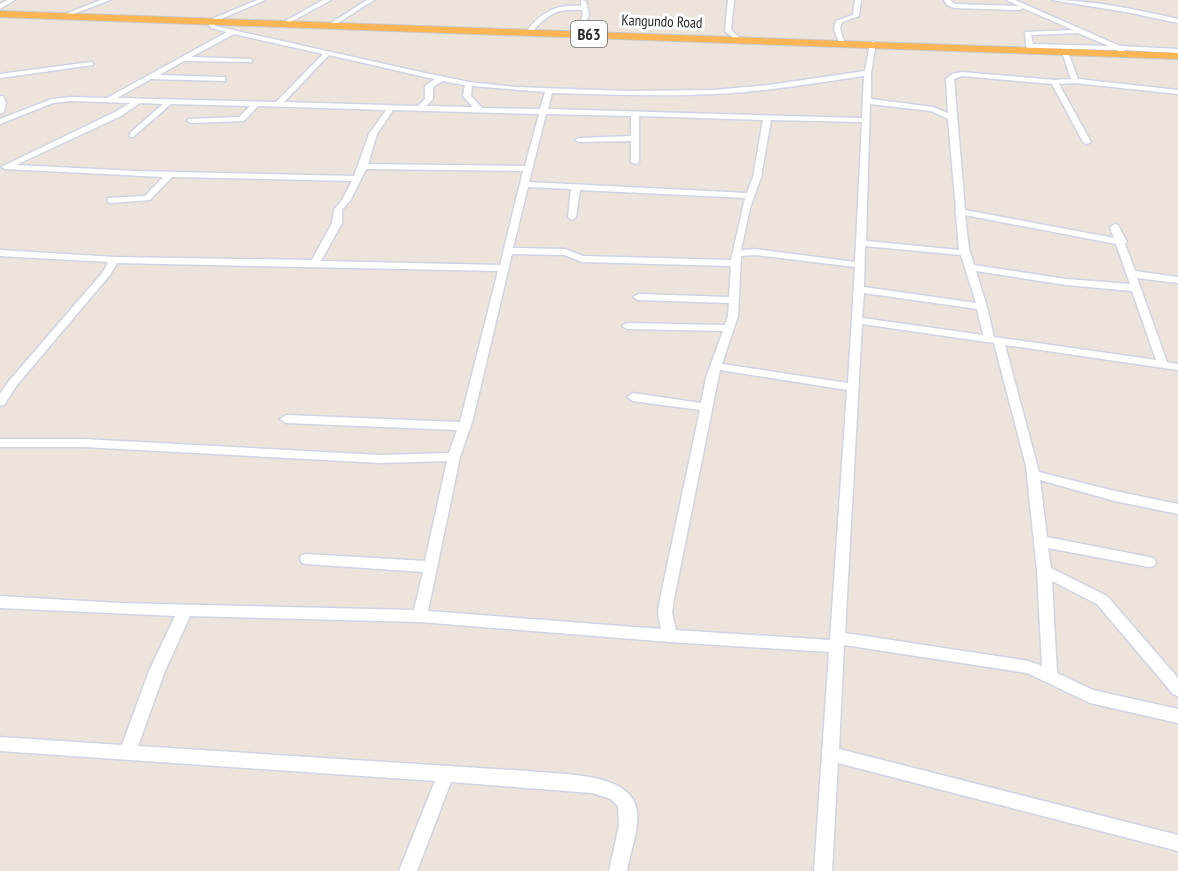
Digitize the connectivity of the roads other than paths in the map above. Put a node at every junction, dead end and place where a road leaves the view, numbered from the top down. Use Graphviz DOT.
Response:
graph roads {
  1 [pos="12,0"];
  2 [pos="107,0"];
  3 [pos="262,0"];
  4 [pos="328,0"];
  5 [pos="371,0"];
  6 [pos="583,0"];
  7 [pos="731,0"];
  8 [pos="858,0"];
  9 [pos="947,0"];
  10 [pos="1010,0"];
  11 [pos="1055,0"];
  12 [pos="1071,0"];
  13 [pos="1106,0"];
  14 [pos="1087,6"];
  15 [pos="0,7"];
  16 [pos="584,8"];
  17 [pos="1027,8"];
  18 [pos="0,14"];
  19 [pos="1149,15"];
  20 [pos="61,17"];
  21 [pos="210,21"];
  22 [pos="1178,21"];
  23 [pos="251,22"];
  24 [pos="283,24"];
  25 [pos="331,25"];
  26 [pos="232,32"];
  27 [pos="529,32"];
  28 [pos="1084,32"];
  29 [pos="580,33"];
  30 [pos="738,39"];
  31 [pos="841,42"];
  32 [pos="873,44"];
  33 [pos="1030,48"];
  34 [pos="1121,51"];
  35 [pos="1178,51"];
  36 [pos="1065,52"];
  37 [pos="327,54"];
  38 [pos="1178,56"];
  39 [pos="179,59"];
  40 [pos="250,61"];
  41 [pos="91,64"];
  42 [pos="868,73"];
  43 [pos="0,76"];
  44 [pos="149,76"];
  45 [pos="441,78"];
  46 [pos="222,79"];
  47 [pos="1075,81"];
  48 [pos="1055,82"];
  49 [pos="469,84"];
  50 [pos="549,90"];
  51 [pos="1178,92"];
  52 [pos="0,98"];
  53 [pos="109,100"];
  54 [pos="138,101"];
  55 [pos="170,101"];
  56 [pos="868,101"];
  57 [pos="256,104"];
  58 [pos="278,104"];
  59 [pos="953,105"];
  60 [pos="391,107"];
  61 [pos="420,108"];
  62 [pos="933,109"];
  63 [pos="480,110"];
  64 [pos="0,112"];
  65 [pos="544,112"];
  66 [pos="635,114"];
  67 [pos="767,118"];
  68 [pos="952,118"];
  69 [pos="867,120"];
  70 [pos="1,121"];
  71 [pos="191,121"];
  72 [pos="133,135"];
  73 [pos="635,138"];
  74 [pos="579,140"];
  75 [pos="1087,142"];
  76 [pos="635,162"];
  77 [pos="363,166"];
  78 [pos="3,168"];
  79 [pos="528,169"];
  80 [pos="170,175"];
  81 [pos="357,179"];
  82 [pos="524,184"];
  83 [pos="576,187"];
  84 [pos="750,196"];
  85 [pos="111,200"];
  86 [pos="959,212"];
  87 [pos="572,217"];
  88 [pos="1115,227"];
  89 [pos="1122,242"];
  90 [pos="861,243"];
  91 [pos="507,251"];
  92 [pos="0,253"];
  93 [pos="965,253"];
  94 [pos="736,258"];
  95 [pos="114,261"];
  96 [pos="315,263"];
  97 [pos="860,265"];
  98 [pos="970,267"];
  99 [pos="503,268"];
  100 [pos="1132,274"];
  101 [pos="1178,280"];
  102 [pos="1137,288"];
  103 [pos="859,289"];
  104 [pos="638,297"];
  105 [pos="734,300"];
  106 [pos="982,307"];
  107 [pos="856,320"];
  108 [pos="627,326"];
  109 [pos="729,328"];
  110 [pos="994,341"];
  111 [pos="1163,365"];
  112 [pos="717,366"];
  113 [pos="1178,367"];
  114 [pos="852,387"];
  115 [pos="633,397"];
  116 [pos="0,402"];
  117 [pos="706,407"];
  118 [pos="286,419"];
  119 [pos="465,426"];
  120 [pos="0,443"];
  121 [pos="454,457"];
  122 [pos="1032,474"];
  123 [pos="1178,509"];
  124 [pos="1040,541"];
  125 [pos="307,559"];
  126 [pos="1149,562"];
  127 [pos="430,567"];
  128 [pos="1044,571"];
  129 [pos="0,602"];
  130 [pos="185,610"];
  131 [pos="420,616"];
  132 [pos="670,636"];
  133 [pos="838,642"];
  134 [pos="1048,676"];
  135 [pos="1178,689"];
  136 [pos="1178,716"];
  137 [pos="0,744"];
  138 [pos="128,751"];
  139 [pos="830,754"];
  140 [pos="446,773"];
  141 [pos="1178,843"];
  142 [pos="408,871"];
  143 [pos="618,871"];
  144 [pos="823,871"];
  1 -- 15 [label="street"];
  2 -- 20 [label="street"];
  3 -- 21 [label="street"];
  4 -- 24 [label="street"];
  5 -- 25 [label="street"];
  6 -- 16 [label="street"];
  7 -- 30 [label="street"];
  8 -- 31 [label="street"];
  9 -- 17 [label="street"];
  10 -- 17 [label="street"];
  11 -- 14 [label="street"];
  12 -- 14 [label="street"];
  13 -- 19 [label="street"];
  14 -- 19 [label="street"];
  16 -- 27 [label="street"];
  16 -- 29 [label="street"];
  17 -- 28 [label="street"];
  18 -- 20 [label="highway, Kangundo Road / B63"];
  19 -- 22 [label="street"];
  20 -- 21 [label="highway, Kangundo Road / B63"];
  21 -- 23 [label="highway, Kangundo Road / B63"];
  21 -- 26 [label="street"];
  23 -- 24 [label="highway, Kangundo Road / B63"];
  23 -- 26 [label="street"];
  24 -- 25 [label="highway, Kangundo Road / B63"];
  25 -- 27 [label="highway, Kangundo Road / B63"];
  26 -- 37 [label="street"];
  26 -- 39 [label="street"];
  27 -- 29 [label="highway, Kangundo Road / B63"];
  28 -- 33 [label="street"];
  28 -- 34 [label="street"];
  29 -- 30 [label="highway, Kangundo Road / B63"];
  30 -- 31 [label="highway, Kangundo Road / B63"];
  31 -- 32 [label="highway, Kangundo Road / B63"];
  32 -- 33 [label="highway, Kangundo Road / B63"];
  32 -- 42 [label="street"];
  33 -- 34 [label="street"];
  33 -- 36 [label="highway, Kangundo Road / B63"];
  34 -- 35 [label="street"];
  34 -- 36 [label="highway, Kangundo Road / B63"];
  34 -- 38 [label="highway, Kangundo Road / B63"];
  36 -- 47 [label="street"];
  37 -- 45 [label="street"];
  37 -- 58 [label="street"];
  39 -- 40 [label="street"];
  39 -- 44 [label="street"];
  41 -- 43 [label="street"];
  42 -- 50 [label="street"];
  42 -- 56 [label="street"];
  44 -- 46 [label="street"];
  44 -- 53 [label="street"];
  45 -- 49 [label="street"];
  45 -- 61 [label="street"];
  47 -- 48 [label="street"];
  47 -- 51 [label="street"];
  48 -- 59 [label="street"];
  48 -- 75 [label="street"];
  49 -- 50 [label="street"];
  49 -- 63 [label="street"];
  50 -- 65 [label="street"];
  52 -- 64 [label="street"];
  53 -- 54 [label="street"];
  53 -- 70 [label="street"];
  54 -- 55 [label="street"];
  54 -- 78 [label="street"];
  55 -- 57 [label="street"];
  55 -- 72 [label="street"];
  56 -- 62 [label="street"];
  56 -- 69 [label="street"];
  57 -- 58 [label="street"];
  57 -- 71 [label="street"];
  58 -- 60 [label="street"];
  59 -- 62 [label="street"];
  59 -- 68 [label="street"];
  60 -- 61 [label="street"];
  60 -- 77 [label="street"];
  61 -- 63 [label="street"];
  62 -- 68 [label="street"];
  63 -- 65 [label="street"];
  65 -- 66 [label="street"];
  65 -- 79 [label="street"];
  66 -- 67 [label="street"];
  66 -- 73 [label="street"];
  67 -- 69 [label="street"];
  67 -- 84 [label="street"];
  68 -- 86 [label="street"];
  69 -- 90 [label="street"];
  73 -- 74 [label="street"];
  73 -- 76 [label="street"];
  77 -- 79 [label="street"];
  77 -- 81 [label="street"];
  78 -- 80 [label="street"];
  79 -- 82 [label="street"];
  80 -- 81 [label="street"];
  80 -- 85 [label="street"];
  81 -- 96 [label="street"];
  82 -- 83 [label="street"];
  82 -- 91 [label="street"];
  83 -- 84 [label="street"];
  83 -- 87 [label="street"];
  84 -- 94 [label="street"];
  86 -- 89 [label="street"];
  86 -- 93 [label="street"];
  88 -- 89 [label="street"];
  89 -- 100 [label="street"];
  90 -- 93 [label="street"];
  90 -- 97 [label="street"];
  91 -- 94 [label="street"];
  91 -- 99 [label="street"];
  92 -- 95 [label="street"];
  93 -- 98 [label="street"];
  94 -- 97 [label="street"];
  94 -- 105 [label="street"];
  95 -- 96 [label="street"];
  95 -- 116 [label="street"];
  96 -- 99 [label="street"];
  97 -- 103 [label="street"];
  98 -- 102 [label="street"];
  98 -- 106 [label="street"];
  99 -- 119 [label="street"];
  100 -- 101 [label="street"];
  100 -- 102 [label="street"];
  102 -- 111 [label="street"];
  103 -- 106 [label="street"];
  103 -- 107 [label="street"];
  104 -- 105 [label="street"];
  105 -- 109 [label="street"];
  106 -- 110 [label="street"];
  107 -- 110 [label="street"];
  107 -- 114 [label="street"];
  108 -- 109 [label="street"];
  109 -- 112 [label="street"];
  110 -- 111 [label="street"];
  110 -- 122 [label="street"];
  111 -- 113 [label="street"];
  112 -- 114 [label="street"];
  112 -- 117 [label="street"];
  114 -- 133 [label="street"];
  115 -- 117 [label="street"];
  117 -- 132 [label="street"];
  118 -- 119 [label="street"];
  119 -- 121 [label="street"];
  120 -- 121 [label="street"];
  121 -- 127 [label="street"];
  122 -- 123 [label="street"];
  122 -- 124 [label="street"];
  124 -- 126 [label="street"];
  124 -- 128 [label="street"];
  125 -- 127 [label="street"];
  127 -- 131 [label="street"];
  128 -- 134 [label="street"];
  128 -- 135 [label="street"];
  129 -- 130 [label="street"];
  130 -- 131 [label="street"];
  130 -- 138 [label="street"];
  131 -- 132 [label="street"];
  132 -- 133 [label="street"];
  133 -- 134 [label="street"];
  133 -- 139 [label="street"];
  134 -- 136 [label="street"];
  137 -- 138 [label="street"];
  138 -- 140 [label="street"];
  139 -- 141 [label="street"];
  139 -- 144 [label="street"];
  140 -- 142 [label="street"];
  140 -- 143 [label="street"];
}
